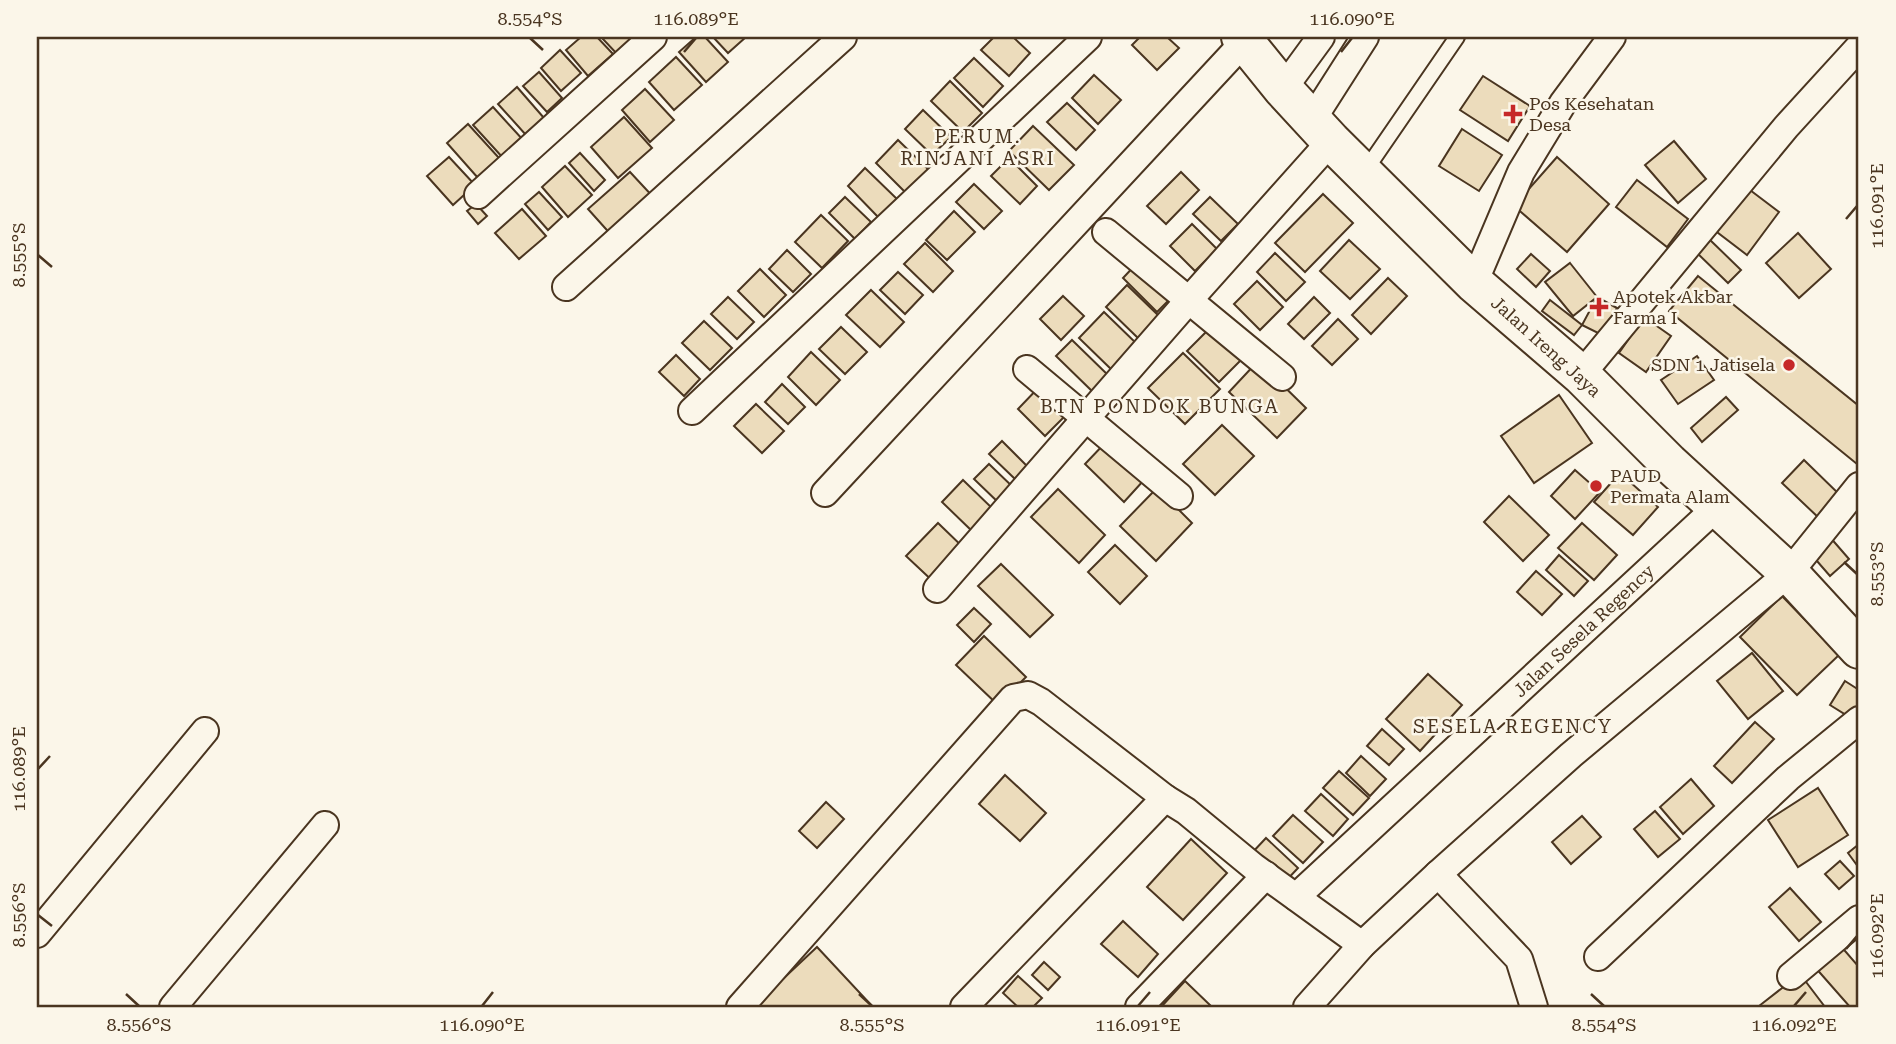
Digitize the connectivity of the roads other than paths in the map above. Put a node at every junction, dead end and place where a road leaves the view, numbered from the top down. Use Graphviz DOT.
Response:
graph roads {
  1 [pos="653,37"];
  2 [pos="843,37"];
  3 [pos="1088,37"];
  4 [pos="1321,37"];
  5 [pos="1365,37"];
  6 [pos="1457,37"];
  7 [pos="1612,37"];
  8 [pos="1243,39"];
  9 [pos="1859,47"];
  10 [pos="1283,89"];
  11 [pos="1322,131"];
  12 [pos="1364,172"];
  13 [pos="478,195"];
  14 [pos="1106,232"];
  15 [pos="1474,283"];
  16 [pos="566,287"];
  17 [pos="1189,300"];
  18 [pos="1027,369"];
  19 [pos="1581,375"];
  20 [pos="1282,377"];
  21 [pos="692,411"];
  22 [pos="1087,418"];
  23 [pos="1859,486"];
  24 [pos="825,493"];
  25 [pos="1179,496"];
  26 [pos="1717,507"];
  27 [pos="1789,573"];
  28 [pos="937,589"];
  29 [pos="1859,649"];
  30 [pos="1859,720"];
  31 [pos="205,731"];
  32 [pos="1165,798"];
  33 [pos="325,825"];
  34 [pos="1438,874"];
  35 [pos="1266,875"];
  36 [pos="1296,897"];
  37 [pos="1859,919"];
  38 [pos="37,934"];
  39 [pos="1362,945"];
  40 [pos="1598,957"];
  41 [pos="1791,976"];
  42 [pos="173,1007"];
  43 [pos="740,1007"];
  44 [pos="964,1007"];
  45 [pos="1139,1007"];
  46 [pos="1307,1007"];
  47 [pos="1534,1007"];
  1 -- 13 [label="street"];
  2 -- 16 [label="street"];
  3 -- 21 [label="street"];
  4 -- 10 [label="street"];
  5 -- 11 [label="street"];
  6 -- 12 [label="lane"];
  7 -- 15 [label="street"];
  8 -- 10 [label="street, Jalan Ireng Jaya"];
  8 -- 24 [label="street"];
  9 -- 19 [label="street"];
  10 -- 11 [label="street, Jalan Ireng Jaya"];
  11 -- 12 [label="street, Jalan Ireng Jaya"];
  11 -- 17 [label="street"];
  12 -- 15 [label="street, Jalan Ireng Jaya"];
  14 -- 17 [label="street"];
  15 -- 19 [label="street, Jalan Ireng Jaya"];
  17 -- 20 [label="street"];
  17 -- 22 [label="street"];
  18 -- 22 [label="street"];
  19 -- 26 [label="street, Jalan Ireng Jaya"];
  22 -- 25 [label="street"];
  22 -- 28 [label="street"];
  23 -- 27 [label="street"];
  26 -- 27 [label="street, Jalan Ireng Jaya"];
  26 -- 36 [label="street, Jalan Sesela Regency"];
  27 -- 29 [label="street, Jalan Ireng Jaya"];
  27 -- 34 [label="street"];
  30 -- 40 [label="street"];
  31 -- 38 [label="street"];
  32 -- 35 [label="street"];
  32 -- 43 [label="street"];
  32 -- 44 [label="street"];
  33 -- 42 [label="street"];
  34 -- 39 [label="street"];
  34 -- 47 [label="street"];
  35 -- 36 [label="street"];
  35 -- 45 [label="street"];
  36 -- 39 [label="street"];
  37 -- 41 [label="street"];
  39 -- 46 [label="street"];
}
